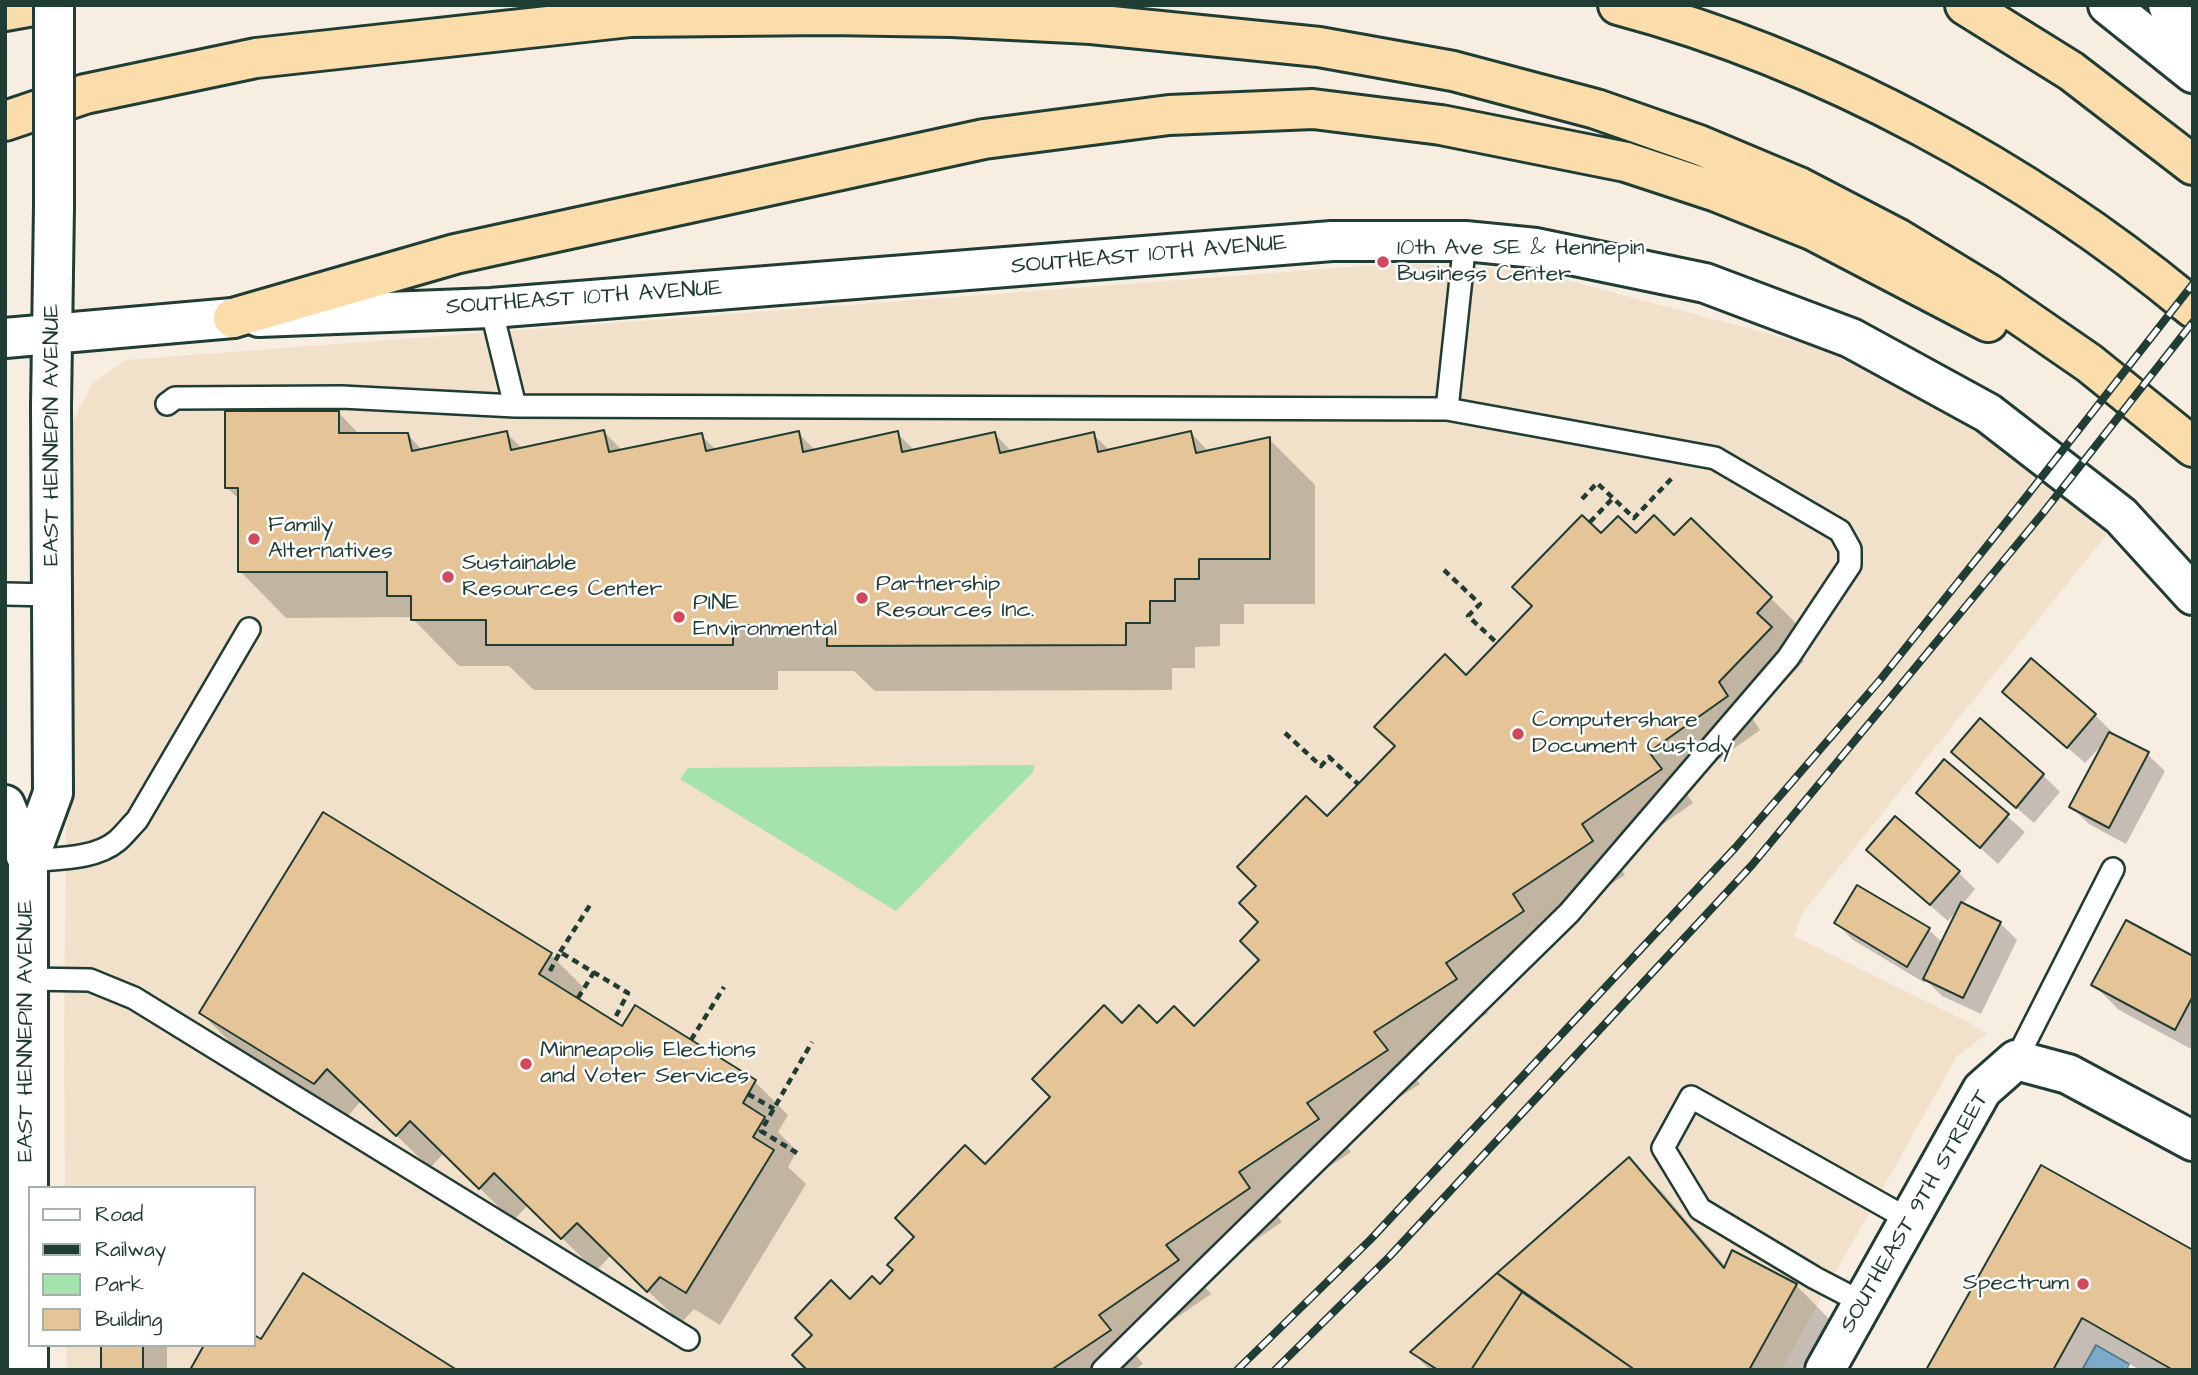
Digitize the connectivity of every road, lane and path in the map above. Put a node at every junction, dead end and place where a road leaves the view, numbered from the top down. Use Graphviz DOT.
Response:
graph roads {
  1 [pos="39,5"];
  2 [pos="54,5"];
  3 [pos="1618,5"];
  4 [pos="1965,5"];
  5 [pos="2108,5"];
  6 [pos="2168,5"];
  7 [pos="5,10"];
  8 [pos="2193,49"];
  9 [pos="2193,74"];
  10 [pos="5,121"];
  11 [pos="2193,165"];
  12 [pos="1465,241"];
  13 [pos="491,308"];
  14 [pos="2193,308"];
  15 [pos="233,318"];
  16 [pos="51,333"];
  17 [pos="5,338"];
  18 [pos="167,404"];
  19 [pos="515,406"];
  20 [pos="1447,409"];
  21 [pos="2191,445"];
  22 [pos="1681,452"];
  23 [pos="1613,498"];
  24 [pos="1582,499"];
  25 [pos="1590,522"];
  26 [pos="1444,570"];
  27 [pos="5,594"];
  28 [pos="53,595"];
  29 [pos="2193,595"];
  30 [pos="249,629"];
  31 [pos="1497,643"];
  32 [pos="1285,733"];
  33 [pos="1358,784"];
  34 [pos="5,805"];
  35 [pos="17,861"];
  36 [pos="2113,869"];
  37 [pos="590,905"];
  38 [pos="560,952"];
  39 [pos="550,971"];
  40 [pos="594,972"];
  41 [pos="27,979"];
  42 [pos="724,988"];
  43 [pos="578,998"];
  44 [pos="616,1016"];
  45 [pos="691,1040"];
  46 [pos="812,1042"];
  47 [pos="2016,1060"];
  48 [pos="748,1094"];
  49 [pos="774,1109"];
  50 [pos="2193,1142"];
  51 [pos="797,1153"];
  52 [pos="1908,1219"];
  53 [pos="1863,1303"];
  54 [pos="688,1339"];
  55 [pos="28,1370"];
  56 [pos="1103,1370"];
  57 [pos="1825,1370"];
  1 -- 7 [label="highway"];
  2 -- 16 [label="street, EAST HENNEPIN AVENUE, bridge"];
  3 -- 14 [label="highway"];
  4 -- 11 [label="highway"];
  5 -- 9 [label="street"];
  6 -- 8 [label="street"];
  10 -- 21 [label="highway"];
  12 -- 13 [label="street, SOUTHEAST 10TH AVENUE"];
  12 -- 20 [label="lane"];
  12 -- 29 [label="street, SOUTHEAST 10TH AVENUE"];
  13 -- 15 [label="street, SOUTHEAST 10TH AVENUE"];
  13 -- 19 [label="lane"];
  15 -- 16 [label="street, SOUTHEAST 10TH AVENUE"];
  15 -- 21 [label="highway"];
  16 -- 17 [label="street, SOUTHEAST 10TH AVENUE"];
  16 -- 28 [label="street, EAST HENNEPIN AVENUE"];
  18 -- 19 [label="lane"];
  19 -- 20 [label="lane"];
  20 -- 22 [label="lane"];
  22 -- 23 [label="path"];
  22 -- 56 [label="lane"];
  23 -- 24 [label="path"];
  23 -- 25 [label="path"];
  26 -- 31 [label="path"];
  27 -- 28 [label="lane"];
  28 -- 35 [label="street, EAST HENNEPIN AVENUE"];
  30 -- 35 [label="lane"];
  32 -- 33 [label="path"];
  34 -- 35 [label="street, EAST HENNEPIN AVENUE"];
  35 -- 41 [label="street, EAST HENNEPIN AVENUE"];
  36 -- 47 [label="lane"];
  37 -- 38 [label="path"];
  38 -- 39 [label="path"];
  38 -- 40 [label="path"];
  40 -- 43 [label="path"];
  40 -- 44 [label="path"];
  41 -- 54 [label="lane"];
  41 -- 55 [label="street, EAST HENNEPIN AVENUE"];
  42 -- 45 [label="path"];
  46 -- 49 [label="path"];
  47 -- 50 [label="street"];
  47 -- 52 [label="street, SOUTHEAST 9TH STREET"];
  48 -- 49 [label="path"];
  49 -- 51 [label="path"];
  52 -- 53 [label="street, SOUTHEAST 9TH STREET"];
  52 -- 53 [label="lane"];
  53 -- 57 [label="street, SOUTHEAST 9TH STREET"];
}
